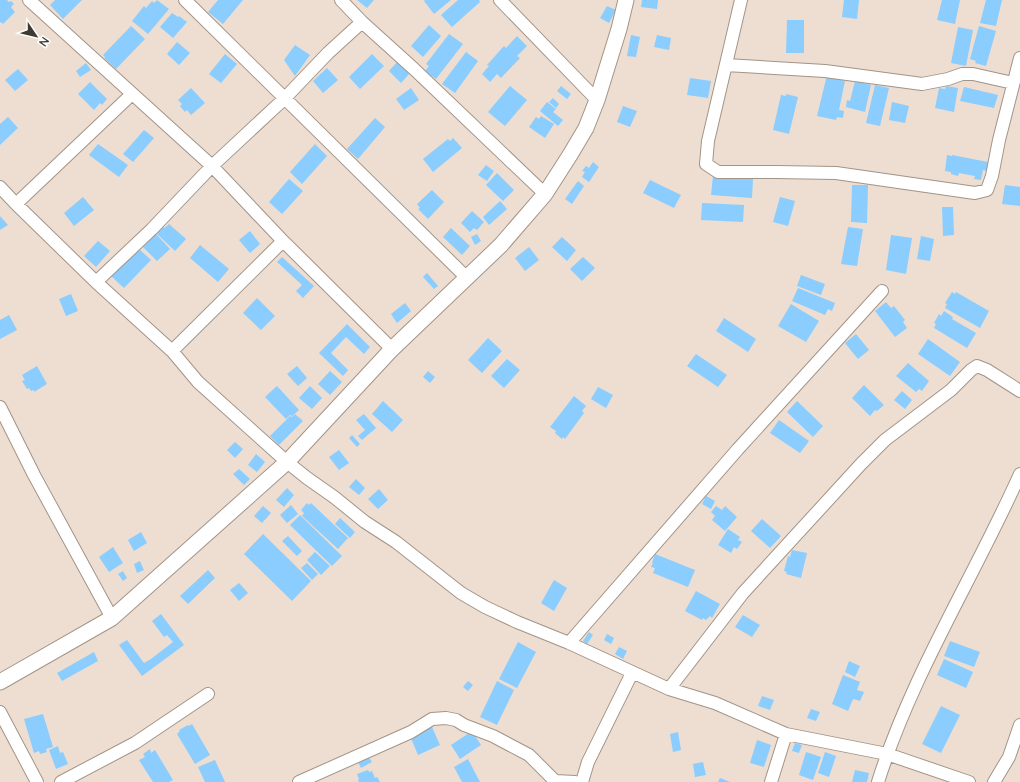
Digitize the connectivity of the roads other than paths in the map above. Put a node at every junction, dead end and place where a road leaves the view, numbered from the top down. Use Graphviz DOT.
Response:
graph roads {
  1 [pos="29,0"];
  2 [pos="185,0"];
  3 [pos="341,0"];
  4 [pos="500,0"];
  5 [pos="626,0"];
  6 [pos="741,0"];
  7 [pos="362,22"];
  8 [pos="1020,58"];
  9 [pos="726,65"];
  10 [pos="1013,83"];
  11 [pos="132,94"];
  12 [pos="284,99"];
  13 [pos="597,100"];
  14 [pos="212,166"];
  15 [pos="0,186"];
  16 [pos="545,194"];
  17 [pos="16,204"];
  18 [pos="283,241"];
  19 [pos="466,277"];
  20 [pos="96,282"];
  21 [pos="882,291"];
  22 [pos="392,349"];
  23 [pos="172,351"];
  24 [pos="1020,391"];
  25 [pos="0,407"];
  26 [pos="287,462"];
  27 [pos="1020,474"];
  28 [pos="112,618"];
  29 [pos="569,643"];
  30 [pos="632,673"];
  31 [pos="0,682"];
  32 [pos="669,689"];
  33 [pos="208,694"];
  34 [pos="0,712"];
  35 [pos="1020,725"];
  36 [pos="786,734"];
  37 [pos="887,754"];
  38 [pos="554,781"];
  39 [pos="37,782"];
  40 [pos="61,782"];
  41 [pos="299,782"];
  42 [pos="575,782"];
  43 [pos="582,782"];
  44 [pos="771,782"];
  45 [pos="878,782"];
  46 [pos="969,782"];
  47 [pos="994,782"];
  1 -- 11 [label="street"];
  2 -- 12 [label="street"];
  3 -- 7 [label="street"];
  4 -- 13 [label="street"];
  5 -- 13 [label="street"];
  6 -- 9 [label="street"];
  7 -- 12 [label="street"];
  7 -- 16 [label="street"];
  8 -- 10 [label="street"];
  9 -- 10 [label="street"];
  9 -- 10 [label="street"];
  11 -- 14 [label="street"];
  11 -- 17 [label="street"];
  12 -- 14 [label="street"];
  12 -- 19 [label="street"];
  13 -- 16 [label="street"];
  14 -- 18 [label="street"];
  14 -- 20 [label="street"];
  15 -- 17 [label="street"];
  16 -- 19 [label="street"];
  17 -- 20 [label="street"];
  18 -- 22 [label="street"];
  18 -- 23 [label="street"];
  19 -- 22 [label="street"];
  20 -- 23 [label="street"];
  21 -- 29 [label="street"];
  22 -- 26 [label="street"];
  23 -- 26 [label="street"];
  24 -- 32 [label="street"];
  25 -- 28 [label="street"];
  26 -- 28 [label="street"];
  26 -- 29 [label="street"];
  27 -- 37 [label="street"];
  28 -- 31 [label="street"];
  29 -- 30 [label="street"];
  30 -- 32 [label="street"];
  30 -- 43 [label="street"];
  32 -- 36 [label="street"];
  33 -- 40 [label="street"];
  34 -- 39 [label="street"];
  35 -- 47 [label="street"];
  36 -- 37 [label="street"];
  36 -- 44 [label="street"];
  37 -- 45 [label="street"];
  37 -- 46 [label="street"];
  38 -- 41 [label="street"];
  38 -- 42 [label="street"];
}
